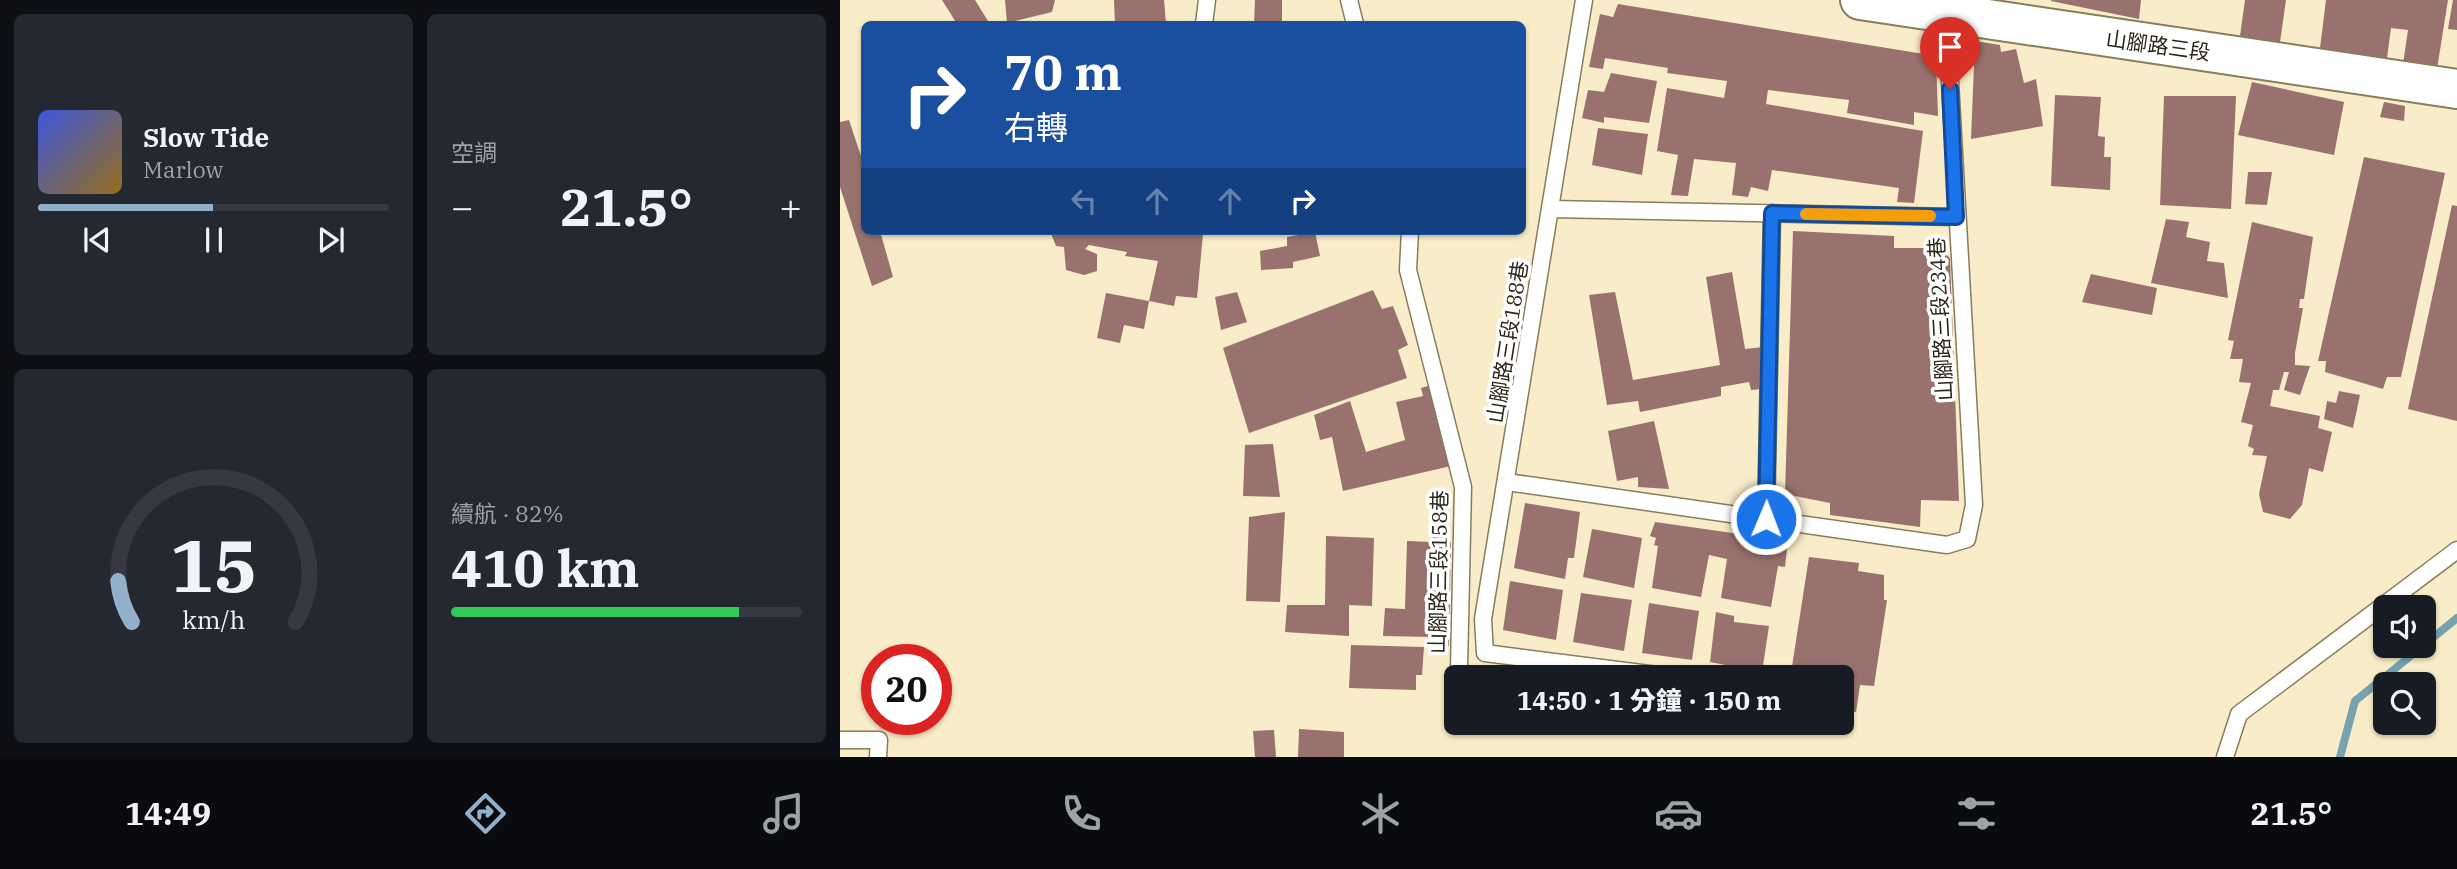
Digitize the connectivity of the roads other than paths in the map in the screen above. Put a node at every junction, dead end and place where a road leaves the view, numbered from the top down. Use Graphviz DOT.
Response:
graph roads {
  1 [pos="1207,0"];
  2 [pos="1349,0"];
  3 [pos="1584,0"];
  4 [pos="1860,0"];
  5 [pos="1947,6"];
  6 [pos="1204,21"];
  7 [pos="1354,21"];
  8 [pos="2457,89"];
  9 [pos="1551,209"];
  10 [pos="1772,213"];
  11 [pos="1956,217"];
  12 [pos="1410,235"];
  13 [pos="1507,482"];
  14 [pos="1766,519"];
  15 [pos="2457,550"];
  16 [pos="1459,665"];
  17 [pos="1579,665"];
  18 [pos="840,740"];
  19 [pos="878,757"];
  20 [pos="2225,757"];
  1 -- 6 [label="lane"];
  2 -- 7 [label="lane"];
  3 -- 9 [label="lane, 山腳路三段188巷"];
  4 -- 5 [label="main road, 山腳路三段"];
  5 -- 8 [label="main road, 山腳路三段"];
  5 -- 11 [label="lane, 山腳路三段234巷"];
  9 -- 10 [label="lane"];
  9 -- 13 [label="lane, 山腳路三段188巷"];
  10 -- 11 [label="lane"];
  10 -- 14 [label="lane"];
  11 -- 14 [label="lane, 山腳路三段234巷"];
  12 -- 16 [label="lane, 山腳路三段158巷"];
  13 -- 14 [label="lane"];
  13 -- 17 [label="lane, 山腳路三段188巷"];
  15 -- 20 [label="lane"];
  18 -- 19 [label="lane"];
}
